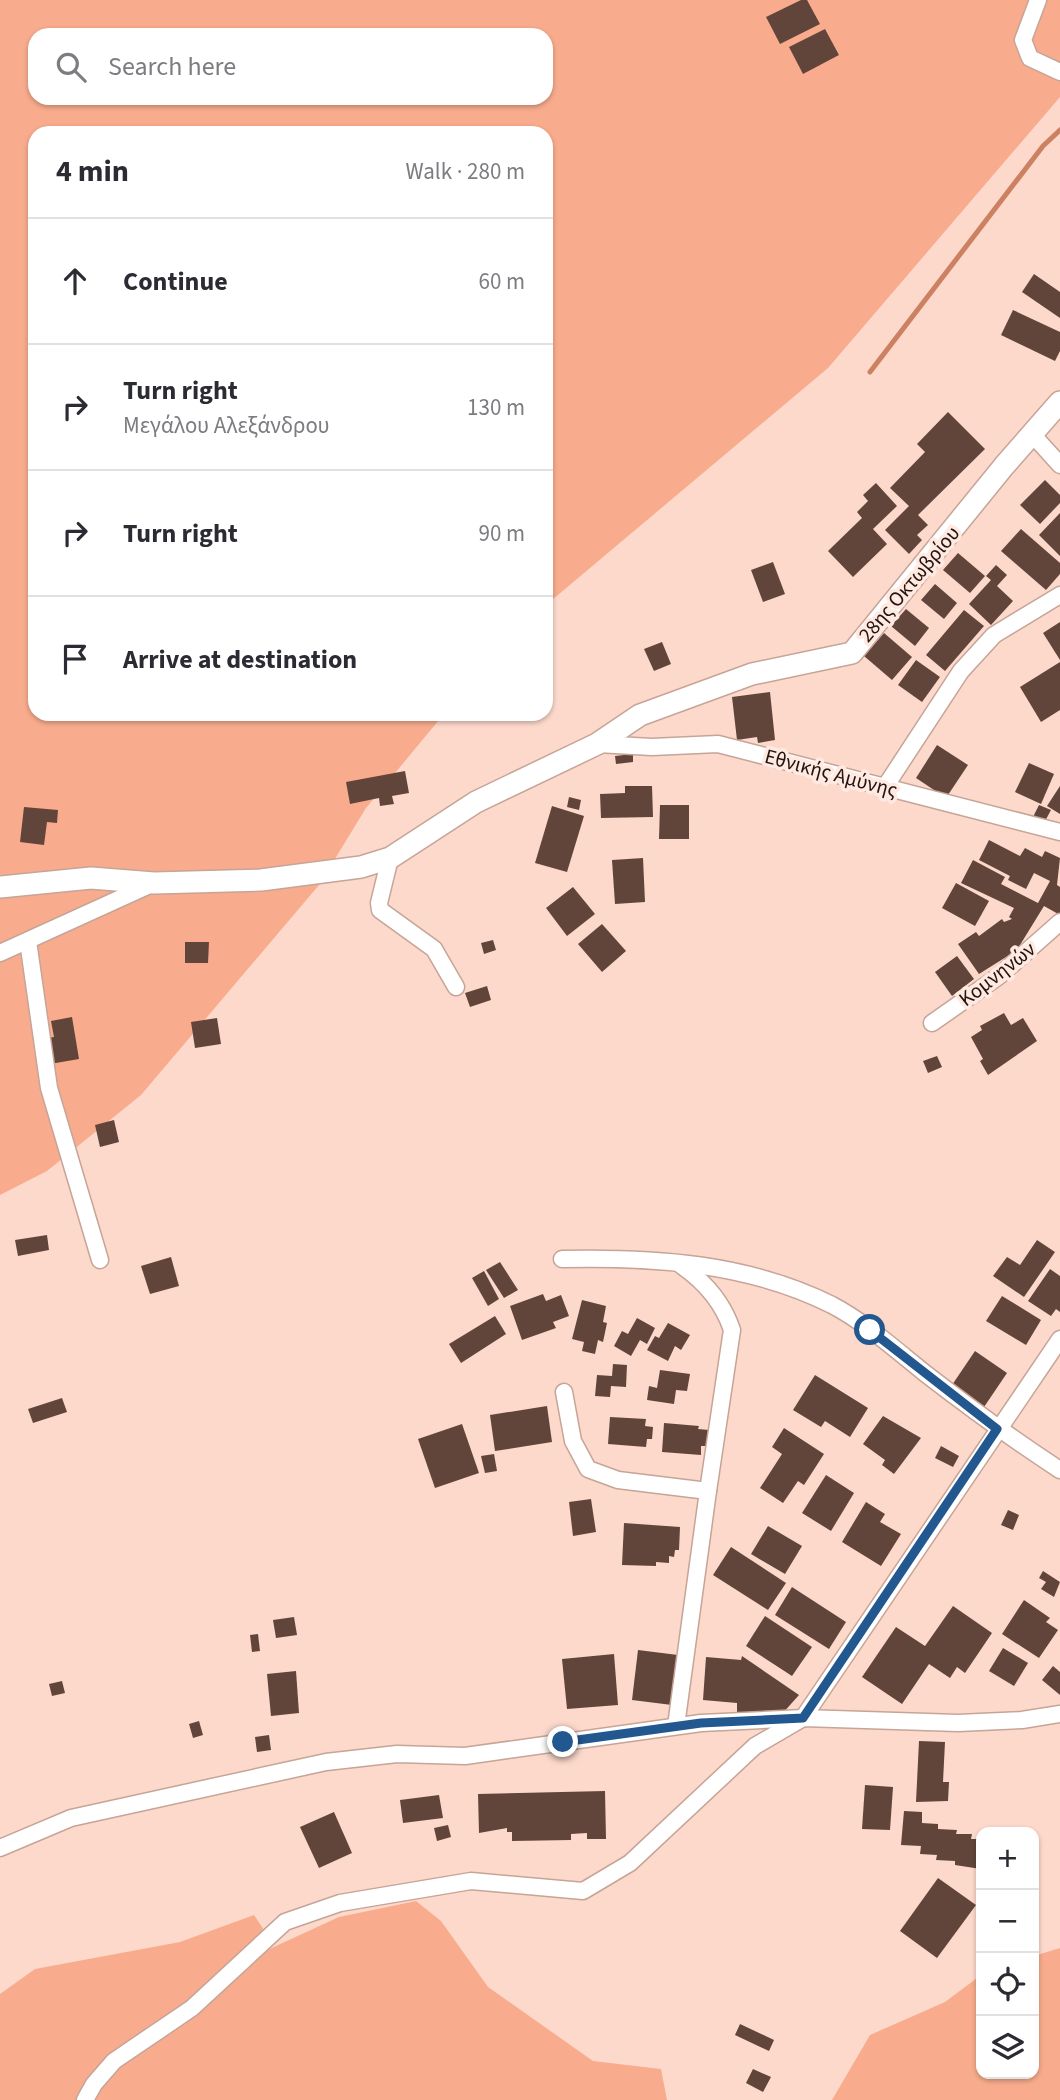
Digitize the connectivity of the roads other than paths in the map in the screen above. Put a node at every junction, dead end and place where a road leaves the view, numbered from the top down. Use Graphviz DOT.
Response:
graph roads {
  1 [pos="1038,0"];
  2 [pos="1060,72"];
  3 [pos="1060,402"];
  4 [pos="1031,434"];
  5 [pos="1060,465"];
  6 [pos="1060,595"];
  7 [pos="597,744"];
  8 [pos="885,787"];
  9 [pos="1060,832"];
  10 [pos="390,858"];
  11 [pos="154,883"];
  12 [pos="0,887"];
  13 [pos="1060,922"];
  14 [pos="29,940"];
  15 [pos="0,953"];
  16 [pos="456,987"];
  17 [pos="932,1023"];
  18 [pos="562,1259"];
  19 [pos="100,1260"];
  20 [pos="680,1264"];
  21 [pos="1060,1339"];
  22 [pos="564,1392"];
  23 [pos="997,1429"];
  24 [pos="1060,1470"];
  25 [pos="708,1491"];
  26 [pos="1060,1714"];
  27 [pos="803,1718"];
  28 [pos="676,1726"];
  29 [pos="0,1848"];
  30 [pos="85,2100"];
  1 -- 2 [label="street"];
  3 -- 4 [label="street, 28ης Οκτωβρίου"];
  4 -- 5 [label="street"];
  4 -- 7 [label="street, 28ης Οκτωβρίου"];
  6 -- 8 [label="street"];
  7 -- 8 [label="street, Εθνικής Αμύνης"];
  7 -- 10 [label="street, 28ης Οκτωβρίου"];
  8 -- 9 [label="street, Εθνικής Αμύνης"];
  10 -- 11 [label="street, 28ης Οκτωβρίου"];
  10 -- 16 [label="street"];
  11 -- 12 [label="street, 28ης Οκτωβρίου"];
  11 -- 14 [label="street"];
  13 -- 17 [label="street, Κομνηνών"];
  14 -- 15 [label="street"];
  14 -- 19 [label="street"];
  18 -- 20 [label="street"];
  20 -- 23 [label="street"];
  20 -- 25 [label="street"];
  21 -- 23 [label="street"];
  22 -- 25 [label="street"];
  23 -- 24 [label="street"];
  23 -- 27 [label="street"];
  25 -- 28 [label="street"];
  26 -- 27 [label="street"];
  27 -- 28 [label="street"];
  27 -- 30 [label="street"];
  28 -- 29 [label="street"];
}
